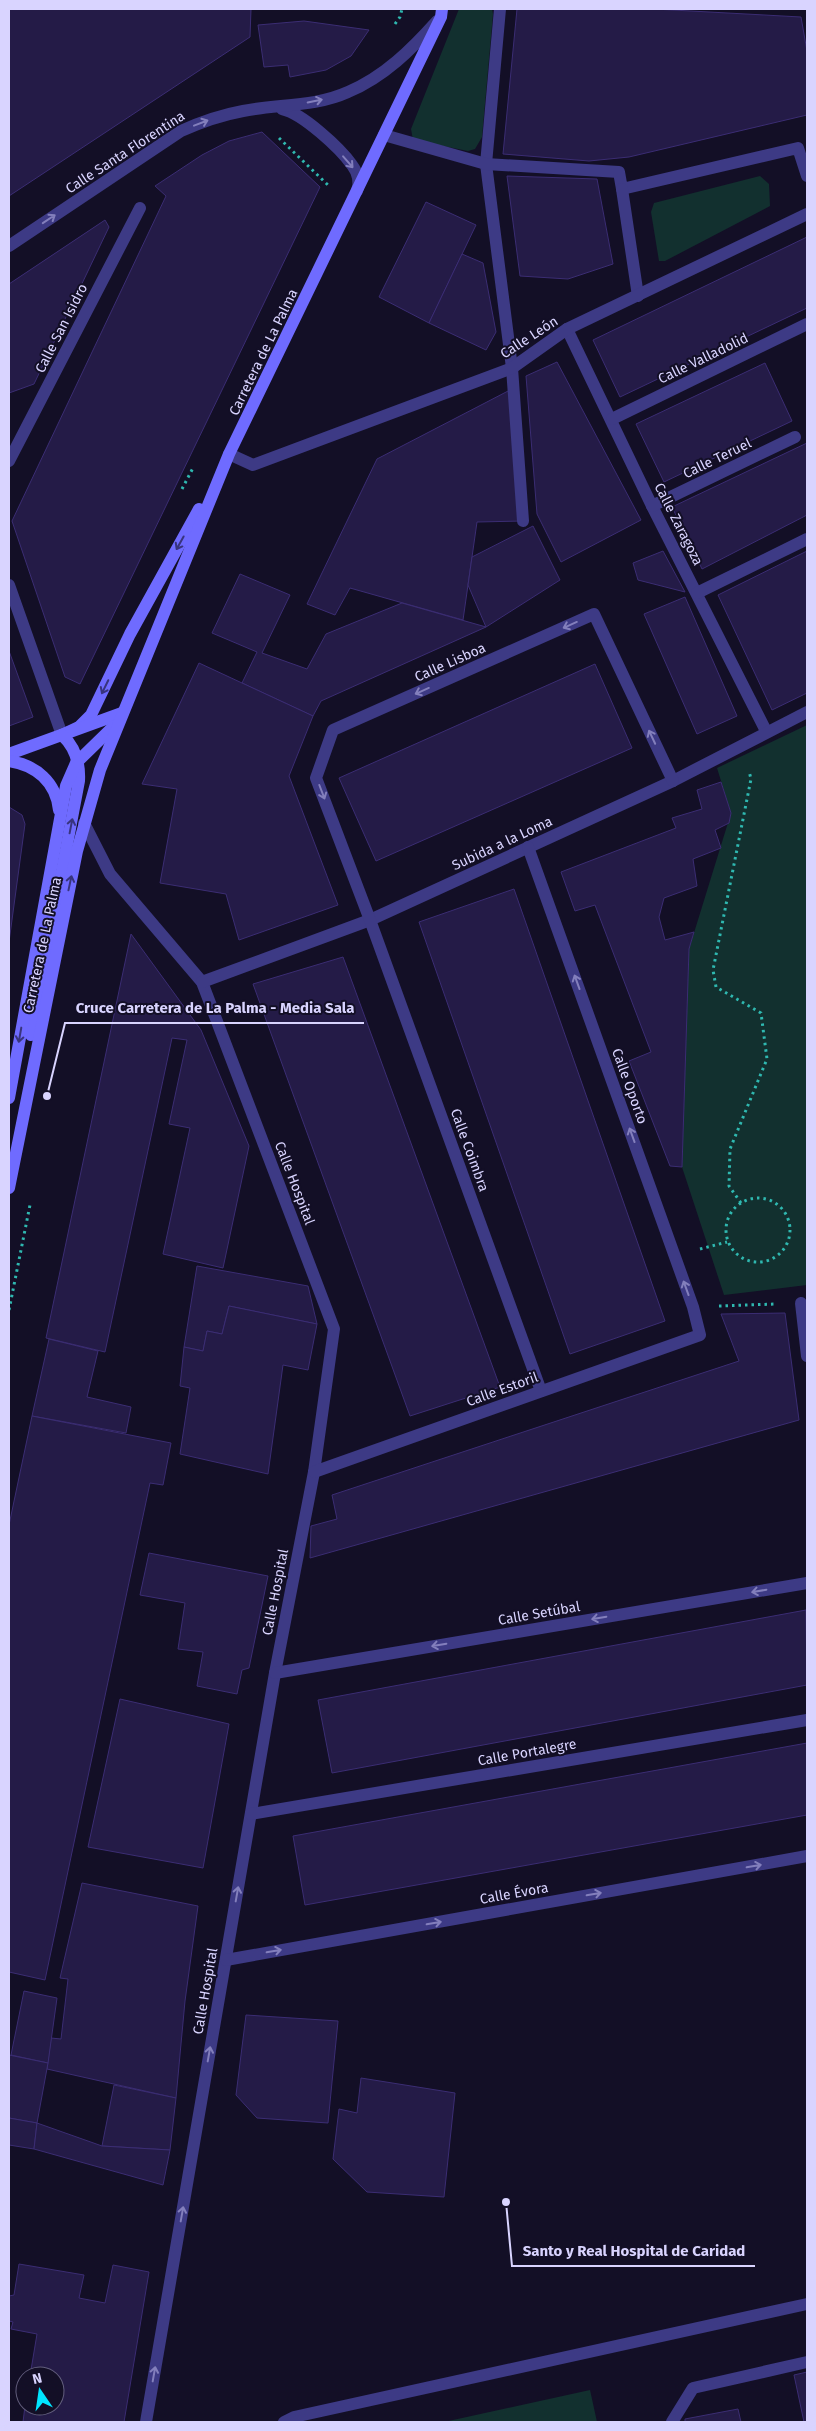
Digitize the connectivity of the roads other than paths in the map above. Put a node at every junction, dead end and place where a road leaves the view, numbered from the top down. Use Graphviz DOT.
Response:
graph roads {
  1 [pos="500,9"];
  2 [pos="441,13"];
  3 [pos="267,108"];
  4 [pos="384,135"];
  5 [pos="486,164"];
  6 [pos="807,176"];
  7 [pos="622,189"];
  8 [pos="357,191"];
  9 [pos="140,208"];
  10 [pos="807,214"];
  11 [pos="9,246"];
  12 [pos="638,296"];
  13 [pos="807,324"];
  14 [pos="568,329"];
  15 [pos="512,368"];
  16 [pos="612,419"];
  17 [pos="795,437"];
  18 [pos="230,454"];
  19 [pos="9,461"];
  20 [pos="652,506"];
  21 [pos="522,521"];
  22 [pos="807,538"];
  23 [pos="9,585"];
  24 [pos="697,593"];
  25 [pos="807,712"];
  26 [pos="122,713"];
  27 [pos="766,731"];
  28 [pos="62,735"];
  29 [pos="9,754"];
  30 [pos="78,760"];
  31 [pos="9,761"];
  32 [pos="673,782"];
  33 [pos="84,823"];
  34 [pos="58,826"];
  35 [pos="528,847"];
  36 [pos="370,920"];
  37 [pos="202,982"];
  38 [pos="9,1098"];
  39 [pos="9,1149"];
  40 [pos="9,1188"];
  41 [pos="801,1303"];
  42 [pos="700,1335"];
  43 [pos="807,1356"];
  44 [pos="541,1391"];
  45 [pos="314,1472"];
  46 [pos="807,1583"];
  47 [pos="275,1673"];
  48 [pos="807,1720"];
  49 [pos="251,1814"];
  50 [pos="807,1856"];
  51 [pos="226,1960"];
  52 [pos="807,2304"];
  53 [pos="807,2362"];
  54 [pos="146,2422"];
  55 [pos="284,2422"];
  56 [pos="672,2422"];
  1 -- 5 [label="street"];
  3 -- 2 [label="street, Calle Santa Florentina, one-way"];
  2 -- 4 [label="main road, Carretera de La Palma"];
  3 -- 8 [label="street, Calle Santa Florentina, one-way"];
  11 -- 3 [label="street, Calle Santa Florentina, one-way"];
  4 -- 5 [label="street"];
  4 -- 8 [label="main road, Carretera de La Palma"];
  5 -- 7 [label="street"];
  5 -- 15 [label="street"];
  6 -- 7 [label="street"];
  7 -- 12 [label="street"];
  8 -- 18 [label="main road, Carretera de La Palma"];
  9 -- 19 [label="street, Calle San Isidro"];
  10 -- 12 [label="street, Calle León"];
  12 -- 14 [label="street, Calle León"];
  13 -- 16 [label="street, Calle Valladolid"];
  14 -- 15 [label="street, Calle León"];
  14 -- 16 [label="street, Calle Zaragoza"];
  15 -- 18 [label="street, Calle León"];
  15 -- 21 [label="street"];
  16 -- 20 [label="street, Calle Zaragoza"];
  17 -- 20 [label="street, Calle Teruel"];
  18 -- 26 [label="main road, Carretera de La Palma"];
  18 -- 28 [label="main road, one-way"];
  20 -- 24 [label="street, Calle Zaragoza"];
  22 -- 24 [label="street"];
  23 -- 28 [label="street"];
  24 -- 27 [label="street, Calle Zaragoza"];
  25 -- 27 [label="street, Subida a la Loma"];
  26 -- 28 [label="main road"];
  26 -- 30 [label="main road, Carretera de La Palma"];
  26 -- 33 [label="main road, Carretera de La Palma"];
  27 -- 32 [label="street, Subida a la Loma"];
  28 -- 29 [label="main road"];
  28 -- 30 [label="main road"];
  30 -- 34 [label="main road, Carretera de La Palma"];
  39 -- 30 [label="main road, one-way"];
  31 -- 34 [label="main road"];
  32 -- 35 [label="street, Subida a la Loma"];
  32 -- 36 [label="street, Calle Lisboa, one-way"];
  33 -- 37 [label="street, Calle Hospital"];
  40 -- 33 [label="main road, Carretera de La Palma, one-way"];
  34 -- 38 [label="main road, Carretera de La Palma, one-way"];
  35 -- 36 [label="street, Subida a la Loma"];
  42 -- 35 [label="street, Calle Oporto, one-way"];
  36 -- 37 [label="street, Subida a la Loma"];
  36 -- 44 [label="street, Calle Coimbra"];
  37 -- 45 [label="street, Calle Hospital"];
  41 -- 43 [label="street"];
  42 -- 44 [label="street, Calle Estoril"];
  44 -- 45 [label="street, Calle Estoril"];
  45 -- 47 [label="street, Calle Hospital"];
  46 -- 47 [label="street, Calle Setúbal, one-way"];
  47 -- 49 [label="street, Calle Hospital"];
  48 -- 49 [label="street, Calle Portalegre"];
  51 -- 49 [label="street, Calle Hospital, one-way"];
  51 -- 50 [label="street, Calle Évora, one-way"];
  54 -- 51 [label="street, Calle Hospital, one-way"];
  52 -- 55 [label="street"];
  53 -- 56 [label="street"];
}
